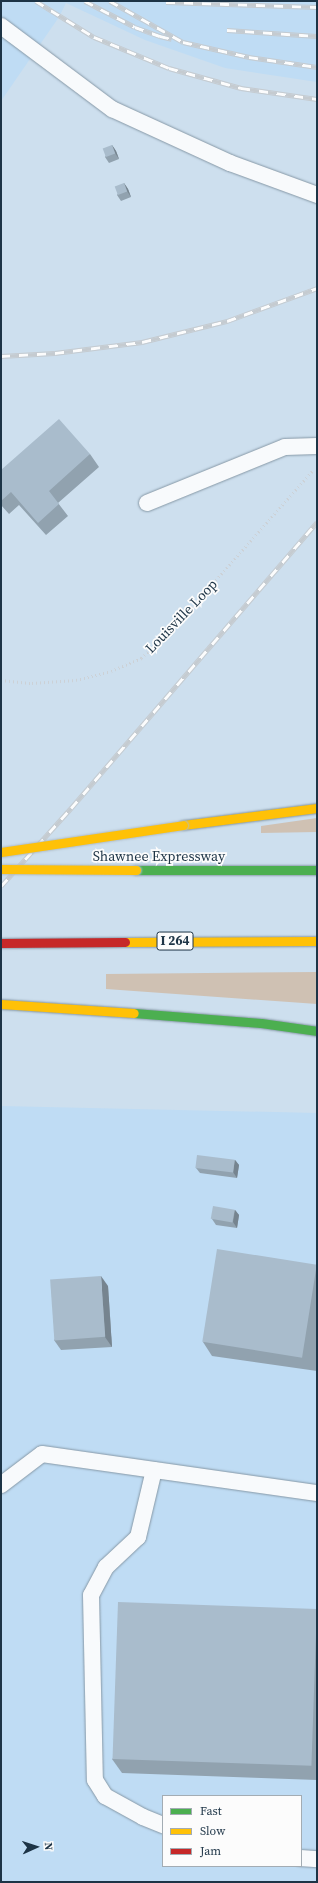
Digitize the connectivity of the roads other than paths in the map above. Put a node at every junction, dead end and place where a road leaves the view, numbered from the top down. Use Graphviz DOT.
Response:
graph roads {
  1 [pos="1,26"];
  2 [pos="317,195"];
  3 [pos="317,446"];
  4 [pos="147,503"];
  5 [pos="317,808"];
  6 [pos="1,852"];
  7 [pos="1,869"];
  8 [pos="317,870"];
  9 [pos="317,941"];
  10 [pos="1,943"];
  11 [pos="1,1004"];
  12 [pos="317,1031"];
  13 [pos="154,1470"];
  14 [pos="1,1485"];
  15 [pos="317,1493"];
  16 [pos="162,1824"];
  17 [pos="302,1858"];
  18 [pos="317,1859"];
  1 -- 2 [label="lane"];
  3 -- 4 [label="lane"];
  5 -- 6 [label="highway, bridge"];
  7 -- 8 [label="highway, Shawnee Expressway, bridge"];
  9 -- 10 [label="highway, I 264"];
  11 -- 12 [label="highway"];
  13 -- 14 [label="lane"];
  13 -- 15 [label="lane"];
  13 -- 16 [label="lane"];
  17 -- 18 [label="lane"];
}
